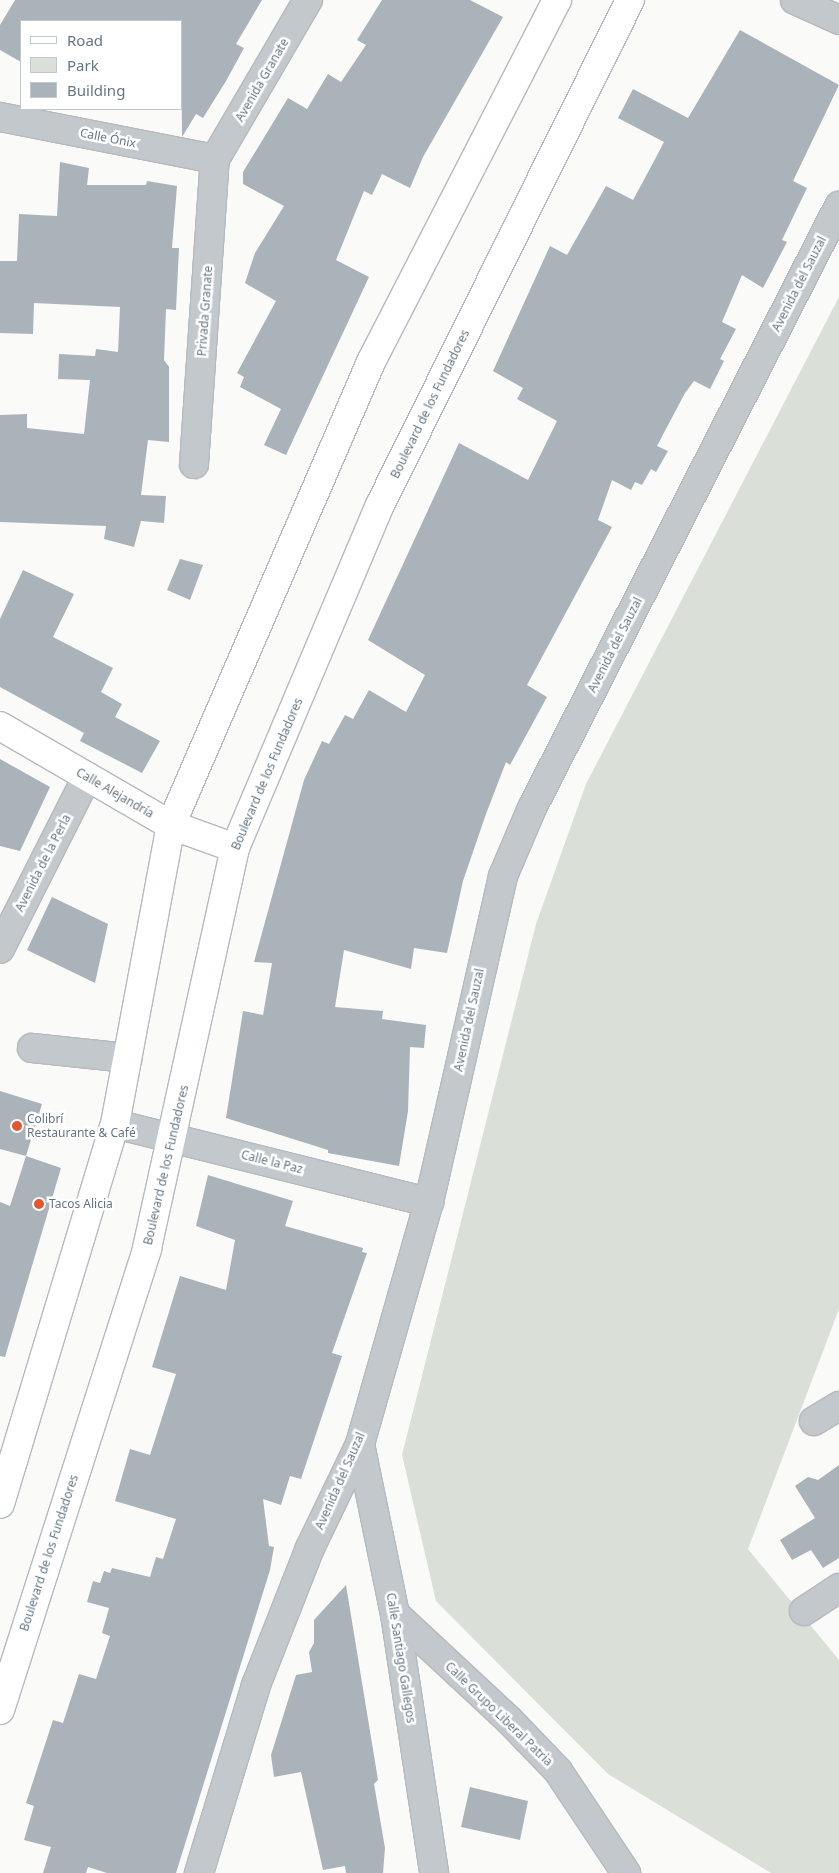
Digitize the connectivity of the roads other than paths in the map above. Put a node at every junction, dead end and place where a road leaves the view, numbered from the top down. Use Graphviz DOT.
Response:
graph roads {
  1 [pos="308,0"];
  2 [pos="557,0"];
  3 [pos="630,0"];
  4 [pos="795,0"];
  5 [pos="839,20"];
  6 [pos="0,117"];
  7 [pos="216,159"];
  8 [pos="839,206"];
  9 [pos="194,464"];
  10 [pos="0,726"];
  11 [pos="87,777"];
  12 [pos="171,825"];
  13 [pos="235,848"];
  14 [pos="0,949"];
  15 [pos="32,1048"];
  16 [pos="127,1058"];
  17 [pos="115,1124"];
  18 [pos="174,1137"];
  19 [pos="429,1202"];
  20 [pos="839,1406"];
  21 [pos="814,1421"];
  22 [pos="360,1444"];
  23 [pos="0,1504"];
  24 [pos="839,1588"];
  25 [pos="804,1611"];
  26 [pos="395,1614"];
  27 [pos="0,1710"];
  28 [pos="199,1873"];
  29 [pos="434,1873"];
  30 [pos="626,1873"];
  1 -- 7 [label="street, Avenida Granate"];
  2 -- 12 [label="main road"];
  3 -- 13 [label="main road, Boulevard de los Fundadores"];
  4 -- 5 [label="street"];
  6 -- 7 [label="street, Calle Ónix"];
  7 -- 9 [label="street, Privada Granate"];
  8 -- 19 [label="street, Avenida del Sauzal"];
  10 -- 11 [label="main road, Calle Alejandría"];
  11 -- 12 [label="main road, Calle Alejandría"];
  11 -- 14 [label="street, Avenida de la Perla"];
  12 -- 13 [label="main road, Calle Alejandría"];
  12 -- 16 [label="main road"];
  13 -- 18 [label="main road, Boulevard de los Fundadores"];
  15 -- 16 [label="street"];
  16 -- 17 [label="main road"];
  17 -- 18 [label="street, Calle la Paz"];
  17 -- 23 [label="main road"];
  18 -- 19 [label="street, Calle la Paz"];
  18 -- 27 [label="main road, Boulevard de los Fundadores"];
  19 -- 22 [label="street, Avenida del Sauzal"];
  20 -- 21 [label="street"];
  22 -- 26 [label="street, Calle Santiago Gallegos"];
  22 -- 28 [label="street, Avenida del Sauzal"];
  24 -- 25 [label="street"];
  26 -- 29 [label="street, Calle Santiago Gallegos"];
  26 -- 30 [label="street, Calle Grupo Liberal Patria"];
}
